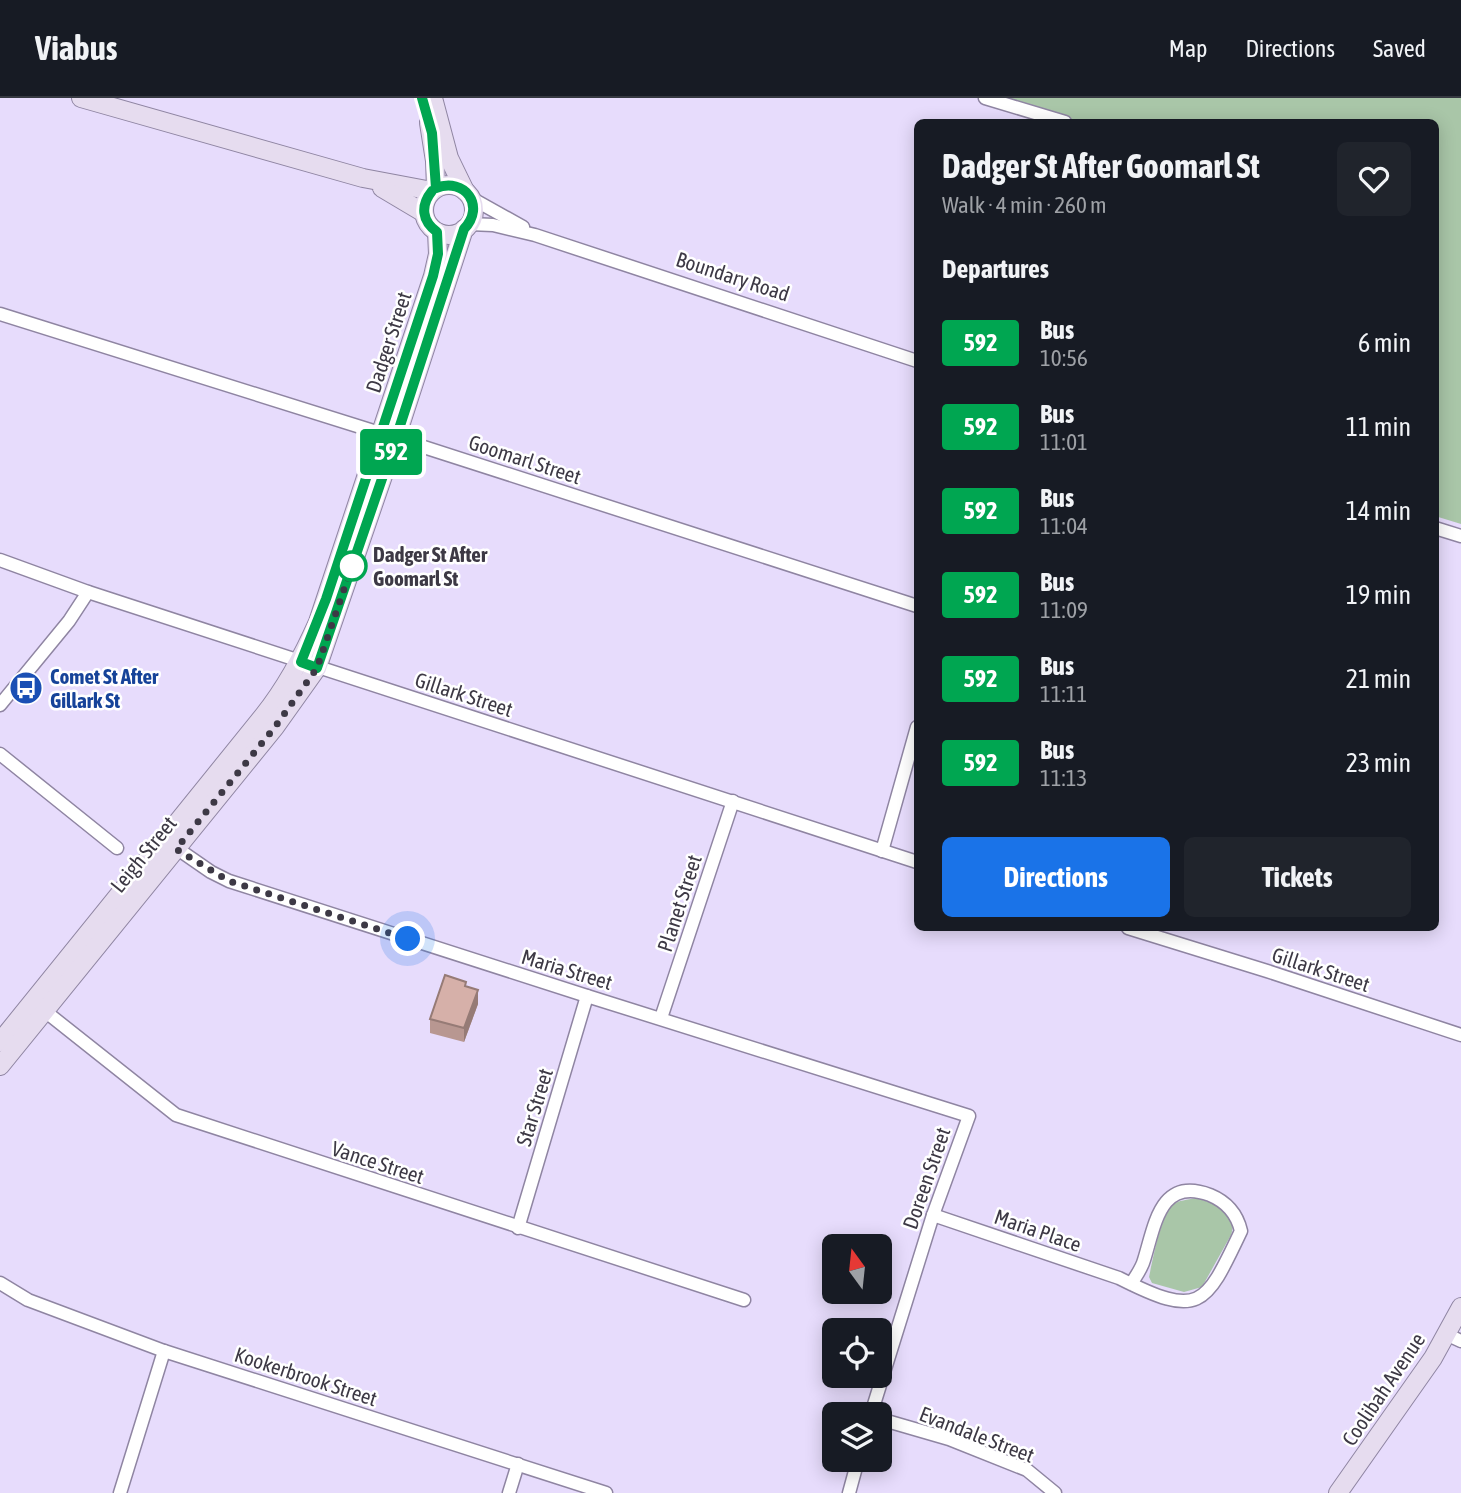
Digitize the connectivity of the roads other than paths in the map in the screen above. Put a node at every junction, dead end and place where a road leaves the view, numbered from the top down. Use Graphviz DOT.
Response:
graph roads {
  1 [pos="81,98"];
  2 [pos="422,98"];
  3 [pos="433,98"];
  4 [pos="985,98"];
  5 [pos="1055,119"];
  6 [pos="363,178"];
  7 [pos="434,190"];
  8 [pos="468,195"];
  9 [pos="424,213"];
  10 [pos="467,227"];
  11 [pos="437,232"];
  12 [pos="536,234"];
  13 [pos="0,314"];
  14 [pos="914,360"];
  15 [pos="389,436"];
  16 [pos="1439,529"];
  17 [pos="1461,536"];
  18 [pos="0,560"];
  19 [pos="88,592"];
  20 [pos="914,605"];
  21 [pos="309,665"];
  22 [pos="0,705"];
  23 [pos="914,738"];
  24 [pos="0,754"];
  25 [pos="733,801"];
  26 [pos="170,843"];
  27 [pos="117,848"];
  28 [pos="882,851"];
  29 [pos="914,861"];
  30 [pos="1137,931"];
  31 [pos="587,996"];
  32 [pos="39,1005"];
  33 [pos="661,1018"];
  34 [pos="1461,1035"];
  35 [pos="0,1042"];
  36 [pos="0,1066"];
  37 [pos="969,1116"];
  38 [pos="933,1215"];
  39 [pos="518,1228"];
  40 [pos="0,1283"];
  41 [pos="1131,1284"];
  42 [pos="744,1300"];
  43 [pos="1461,1307"];
  44 [pos="1454,1338"];
  45 [pos="164,1351"];
  46 [pos="875,1402"];
  47 [pos="892,1422"];
  48 [pos="518,1464"];
  49 [pos="855,1472"];
  50 [pos="120,1493"];
  51 [pos="509,1493"];
  52 [pos="606,1493"];
  53 [pos="849,1493"];
  54 [pos="1055,1493"];
  55 [pos="1338,1493"];
  1 -- 6 [label="street"];
  2 -- 7 [label="street"];
  3 -- 8 [label="street"];
  4 -- 5 [label="street"];
  6 -- 7 [label="street"];
  6 -- 9 [label="street"];
  7 -- 8 [label="street"];
  7 -- 9 [label="street"];
  8 -- 10 [label="street"];
  8 -- 12 [label="street, Boundary Road"];
  9 -- 11 [label="street"];
  10 -- 11 [label="street"];
  10 -- 12 [label="street, Boundary Road"];
  10 -- 15 [label="street, Dadger Street"];
  11 -- 15 [label="street, Dadger Street"];
  12 -- 14 [label="street, Boundary Road"];
  13 -- 15 [label="street, Goomarl Street"];
  15 -- 20 [label="street, Goomarl Street"];
  15 -- 21 [label="street, Dadger Street"];
  16 -- 17 [label="street"];
  18 -- 19 [label="street, Gillark Street"];
  19 -- 21 [label="street, Gillark Street"];
  19 -- 22 [label="street"];
  21 -- 25 [label="street, Gillark Street"];
  21 -- 26 [label="street, Leigh Street"];
  23 -- 28 [label="street"];
  24 -- 27 [label="street"];
  25 -- 28 [label="street, Gillark Street"];
  25 -- 33 [label="street, Planet Street"];
  26 -- 31 [label="street, Maria Street"];
  26 -- 32 [label="street, Leigh Street"];
  28 -- 29 [label="street, Gillark Street"];
  30 -- 34 [label="street, Gillark Street"];
  31 -- 33 [label="street, Maria Street"];
  31 -- 39 [label="street, Star Street"];
  32 -- 35 [label="street, Leigh Street"];
  32 -- 36 [label="street, Leigh Street"];
  32 -- 39 [label="street, Vance Street"];
  33 -- 37 [label="street, Maria Street"];
  37 -- 38 [label="street, Doreen Street"];
  38 -- 41 [label="street, Maria Place"];
  38 -- 46 [label="street, Doreen Street"];
  39 -- 42 [label="street, Vance Street"];
  40 -- 45 [label="street, Kookerbrook Street"];
  41 -- 41 [label="street, Maria Place"];
  43 -- 44 [label="street, Coolibah Avenue"];
  44 -- 55 [label="street, Coolibah Avenue"];
  45 -- 48 [label="street, Kookerbrook Street"];
  45 -- 50 [label="street"];
  47 -- 54 [label="street, Evandale Street"];
  48 -- 51 [label="street"];
  48 -- 52 [label="street, Kookerbrook Street"];
  49 -- 53 [label="street"];
}
